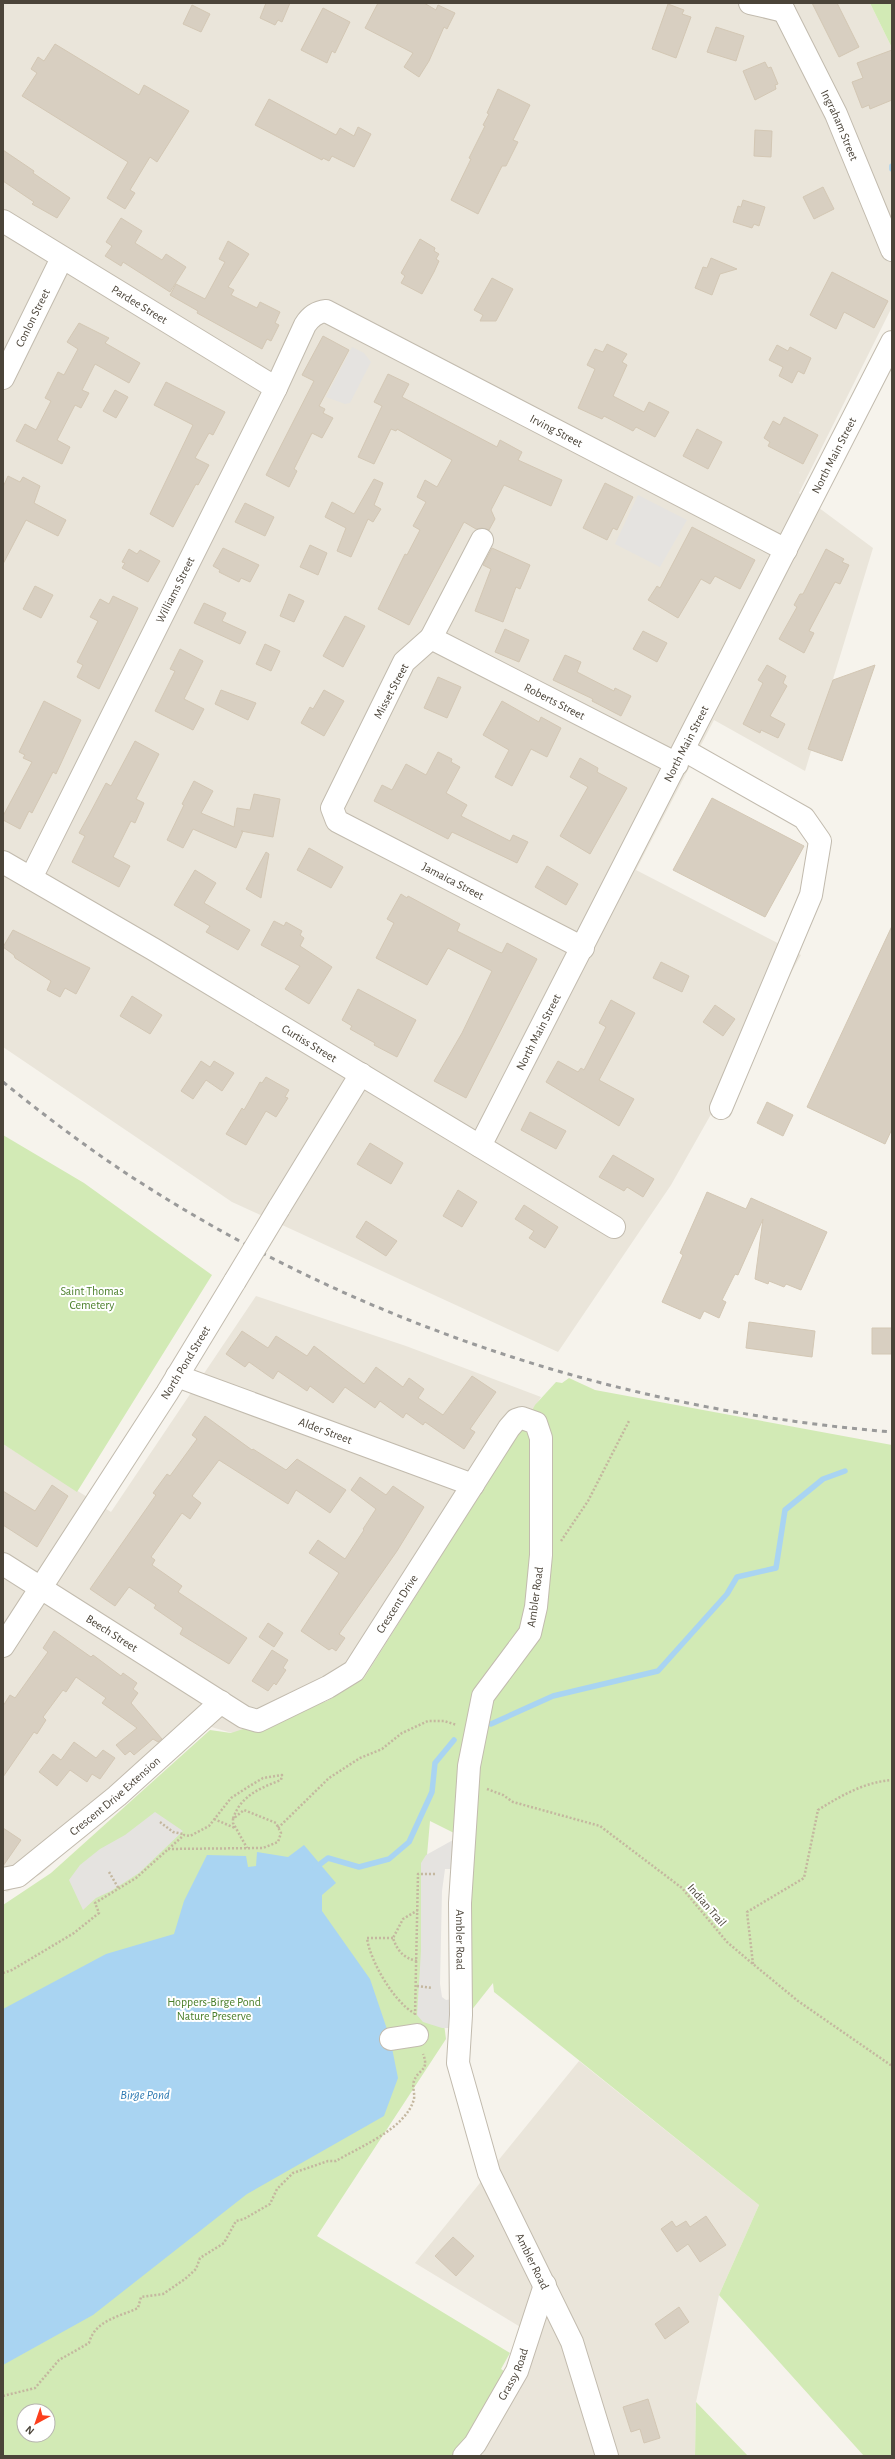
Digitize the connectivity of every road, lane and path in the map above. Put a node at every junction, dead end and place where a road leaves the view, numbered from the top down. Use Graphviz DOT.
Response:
graph roads {
  1 [pos="750,3"];
  2 [pos="782,7"];
  3 [pos="3,221"];
  4 [pos="892,250"];
  5 [pos="62,258"];
  6 [pos="326,311"];
  7 [pos="892,342"];
  8 [pos="3,378"];
  9 [pos="276,388"];
  10 [pos="482,540"];
  11 [pos="786,550"];
  12 [pos="431,638"];
  13 [pos="681,757"];
  14 [pos="332,808"];
  15 [pos="3,862"];
  16 [pos="31,878"];
  17 [pos="583,948"];
  18 [pos="361,1074"];
  19 [pos="721,1108"];
  20 [pos="480,1146"];
  21 [pos="614,1227"];
  22 [pos="177,1376"];
  23 [pos="526,1418"];
  24 [pos="629,1421"];
  25 [pos="473,1485"];
  26 [pos="541,1555"];
  27 [pos="3,1564"];
  28 [pos="41,1588"];
  29 [pos="3,1646"];
  30 [pos="221,1702"];
  31 [pos="475,1735"];
  32 [pos="892,1780"];
  33 [pos="468,1788"];
  34 [pos="214,1819"];
  35 [pos="232,1819"];
  36 [pos="160,1822"];
  37 [pos="235,1828"];
  38 [pos="278,1828"];
  39 [pos="184,1835"];
  40 [pos="247,1848"];
  41 [pos="165,1850"];
  42 [pos="109,1872"];
  43 [pos="435,1874"];
  44 [pos="3,1879"];
  45 [pos="119,1889"];
  46 [pos="418,1910"];
  47 [pos="393,1938"];
  48 [pos="417,1961"];
  49 [pos="753,1964"];
  50 [pos="3,1972"];
  51 [pos="417,1986"];
  52 [pos="432,1988"];
  53 [pos="417,2035"];
  54 [pos="391,2038"];
  55 [pos="892,2066"];
  56 [pos="545,2285"];
  57 [pos="3,2396"];
  58 [pos="464,2456"];
  59 [pos="607,2456"];
  1 -- 2 [label="street"];
  2 -- 4 [label="street, Ingraham Street"];
  3 -- 5 [label="street, Pardee Street"];
  5 -- 8 [label="street, Conlon Street"];
  5 -- 9 [label="street, Pardee Street"];
  6 -- 9 [label="street, Williams Street"];
  6 -- 11 [label="street, Irving Street"];
  7 -- 11 [label="street, North Main Street"];
  9 -- 16 [label="street, Williams Street"];
  10 -- 12 [label="street, Misset Street"];
  11 -- 13 [label="street, North Main Street"];
  12 -- 13 [label="street, Roberts Street"];
  12 -- 14 [label="street, Misset Street"];
  13 -- 17 [label="street, North Main Street"];
  13 -- 19 [label="street, Roberts Street"];
  14 -- 17 [label="street, Jamaica Street"];
  15 -- 16 [label="street, Curtiss Street"];
  16 -- 18 [label="street, Curtiss Street"];
  17 -- 20 [label="street, North Main Street"];
  18 -- 20 [label="street, Curtiss Street"];
  18 -- 22 [label="street, North Pond Street, bridge"];
  20 -- 21 [label="street, Curtiss Street"];
  22 -- 25 [label="street, Alder Street"];
  22 -- 28 [label="street, North Pond Street"];
  23 -- 25 [label="street, Crescent Drive"];
  23 -- 26 [label="street, Ambler Road"];
  24 -- 26 [label="path"];
  25 -- 30 [label="street, Crescent Drive"];
  26 -- 31 [label="street, Ambler Road"];
  27 -- 28 [label="street, Beech Street"];
  28 -- 29 [label="street, North Pond Street"];
  28 -- 30 [label="street, Beech Street"];
  30 -- 44 [label="street, Crescent Drive Extension"];
  31 -- 33 [label="street, Ambler Road"];
  31 -- 38 [label="path"];
  32 -- 49 [label="path"];
  33 -- 49 [label="path, Indian Trail"];
  33 -- 56 [label="street, Ambler Road"];
  34 -- 35 [label="path"];
  34 -- 37 [label="path"];
  34 -- 39 [label="path"];
  35 -- 37 [label="path"];
  35 -- 38 [label="path"];
  36 -- 39 [label="path"];
  37 -- 40 [label="path"];
  38 -- 40 [label="path"];
  39 -- 41 [label="path"];
  40 -- 41 [label="path"];
  41 -- 45 [label="path"];
  42 -- 45 [label="path"];
  43 -- 46 [label="path"];
  45 -- 50 [label="path"];
  46 -- 47 [label="path"];
  46 -- 48 [label="path"];
  47 -- 48 [label="path"];
  47 -- 51 [label="path"];
  48 -- 51 [label="path"];
  49 -- 55 [label="path, Indian Trail"];
  51 -- 52 [label="path"];
  53 -- 54 [label="street"];
  53 -- 57 [label="path"];
  56 -- 58 [label="street, Grassy Road"];
  56 -- 59 [label="street, Ambler Road"];
}
